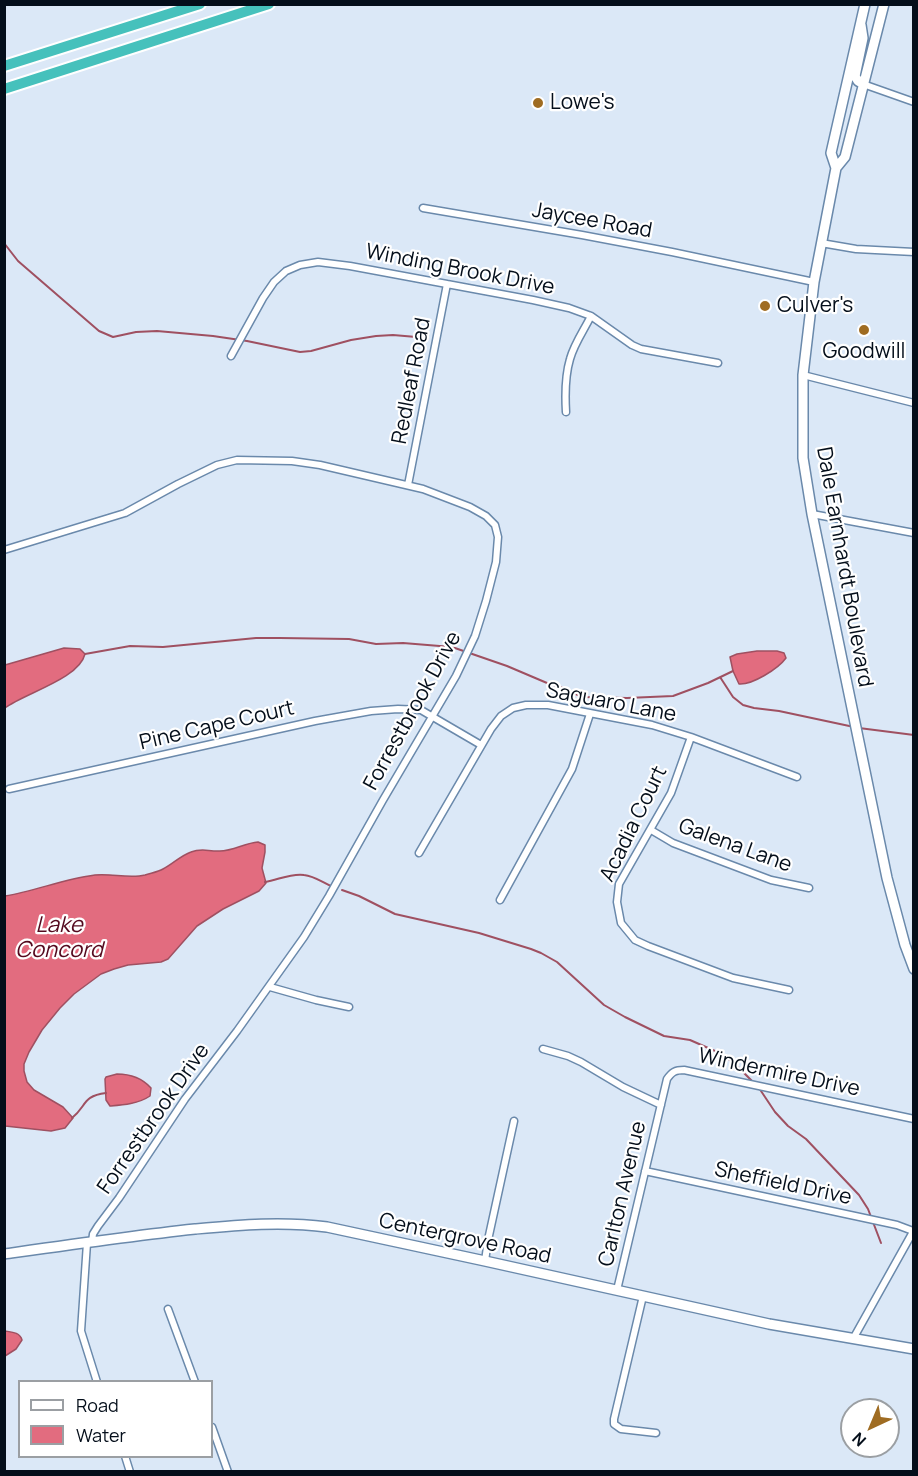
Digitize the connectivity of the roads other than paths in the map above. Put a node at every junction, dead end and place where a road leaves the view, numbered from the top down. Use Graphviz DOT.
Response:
graph roads {
  1 [pos="200,4"];
  2 [pos="269,4"];
  3 [pos="865,4"];
  4 [pos="884,4"];
  5 [pos="860,23"];
  6 [pos="4,66"];
  7 [pos="863,84"];
  8 [pos="4,89"];
  9 [pos="914,102"];
  10 [pos="836,168"];
  11 [pos="423,208"];
  12 [pos="821,243"];
  13 [pos="914,252"];
  14 [pos="813,282"];
  15 [pos="447,284"];
  16 [pos="591,316"];
  17 [pos="231,356"];
  18 [pos="718,363"];
  19 [pos="803,375"];
  20 [pos="914,404"];
  21 [pos="566,412"];
  22 [pos="408,485"];
  23 [pos="812,514"];
  24 [pos="914,533"];
  25 [pos="4,550"];
  26 [pos="590,714"];
  27 [pos="433,716"];
  28 [pos="691,737"];
  29 [pos="481,745"];
  30 [pos="797,777"];
  31 [pos="9,789"];
  32 [pos="651,830"];
  33 [pos="419,853"];
  34 [pos="809,888"];
  35 [pos="500,900"];
  36 [pos="914,969"];
  37 [pos="270,987"];
  38 [pos="789,990"];
  39 [pos="349,1007"];
  40 [pos="543,1049"];
  41 [pos="661,1105"];
  42 [pos="914,1119"];
  43 [pos="514,1121"];
  44 [pos="645,1171"];
  45 [pos="913,1230"];
  46 [pos="89,1243"];
  47 [pos="4,1254"];
  48 [pos="484,1261"];
  49 [pos="617,1290"];
  50 [pos="643,1296"];
  51 [pos="168,1309"];
  52 [pos="853,1340"];
  53 [pos="914,1349"];
  54 [pos="96,1380"];
  55 [pos="194,1380"];
  56 [pos="213,1430"];
  57 [pos="656,1433"];
  58 [pos="228,1472"];
  1 -- 6 [label="highway"];
  2 -- 8 [label="highway"];
  3 -- 5 [label="main road, Dale Earnhardt Boulevard"];
  4 -- 7 [label="main road, Dale Earnhardt Boulevard"];
  5 -- 7 [label="main road"];
  5 -- 10 [label="main road, Dale Earnhardt Boulevard"];
  7 -- 9 [label="street"];
  7 -- 10 [label="main road, Dale Earnhardt Boulevard"];
  10 -- 12 [label="main road, Dale Earnhardt Boulevard"];
  11 -- 14 [label="street, Jaycee Road"];
  12 -- 13 [label="street"];
  12 -- 14 [label="main road, Dale Earnhardt Boulevard"];
  14 -- 19 [label="main road, Dale Earnhardt Boulevard"];
  15 -- 16 [label="street, Winding Brook Drive"];
  15 -- 17 [label="street, Winding Brook Drive"];
  15 -- 22 [label="street, Redleaf Road"];
  16 -- 18 [label="street, Winding Brook Drive"];
  16 -- 21 [label="street"];
  19 -- 20 [label="street"];
  19 -- 23 [label="main road, Dale Earnhardt Boulevard"];
  22 -- 25 [label="street, Forrestbrook Drive"];
  22 -- 27 [label="street, Forrestbrook Drive"];
  23 -- 24 [label="street"];
  23 -- 36 [label="main road, Dale Earnhardt Boulevard"];
  26 -- 28 [label="street, Saguaro Lane"];
  26 -- 29 [label="street, Saguaro Lane"];
  26 -- 35 [label="street"];
  27 -- 29 [label="street, Pine Cape Court"];
  27 -- 31 [label="street, Pine Cape Court"];
  27 -- 37 [label="street, Forrestbrook Drive"];
  28 -- 30 [label="street, Saguaro Lane"];
  28 -- 32 [label="street, Acadia Court"];
  29 -- 33 [label="street, Saguaro Lane"];
  32 -- 34 [label="street, Galena Lane"];
  32 -- 38 [label="street, Acadia Court"];
  37 -- 39 [label="street"];
  37 -- 46 [label="street, Forrestbrook Drive"];
  40 -- 41 [label="street"];
  41 -- 42 [label="street, Windermire Drive"];
  41 -- 44 [label="street, Carlton Avenue"];
  43 -- 48 [label="street"];
  44 -- 45 [label="street, Sheffield Drive"];
  44 -- 49 [label="street, Carlton Avenue"];
  45 -- 52 [label="street"];
  46 -- 47 [label="main road, Centergrove Road"];
  46 -- 48 [label="main road, Centergrove Road"];
  46 -- 54 [label="street"];
  48 -- 49 [label="main road, Centergrove Road"];
  49 -- 50 [label="main road, Centergrove Road"];
  50 -- 52 [label="main road, Centergrove Road"];
  50 -- 57 [label="street"];
  51 -- 55 [label="street"];
  52 -- 53 [label="main road, Centergrove Road"];
  56 -- 58 [label="street"];
}
